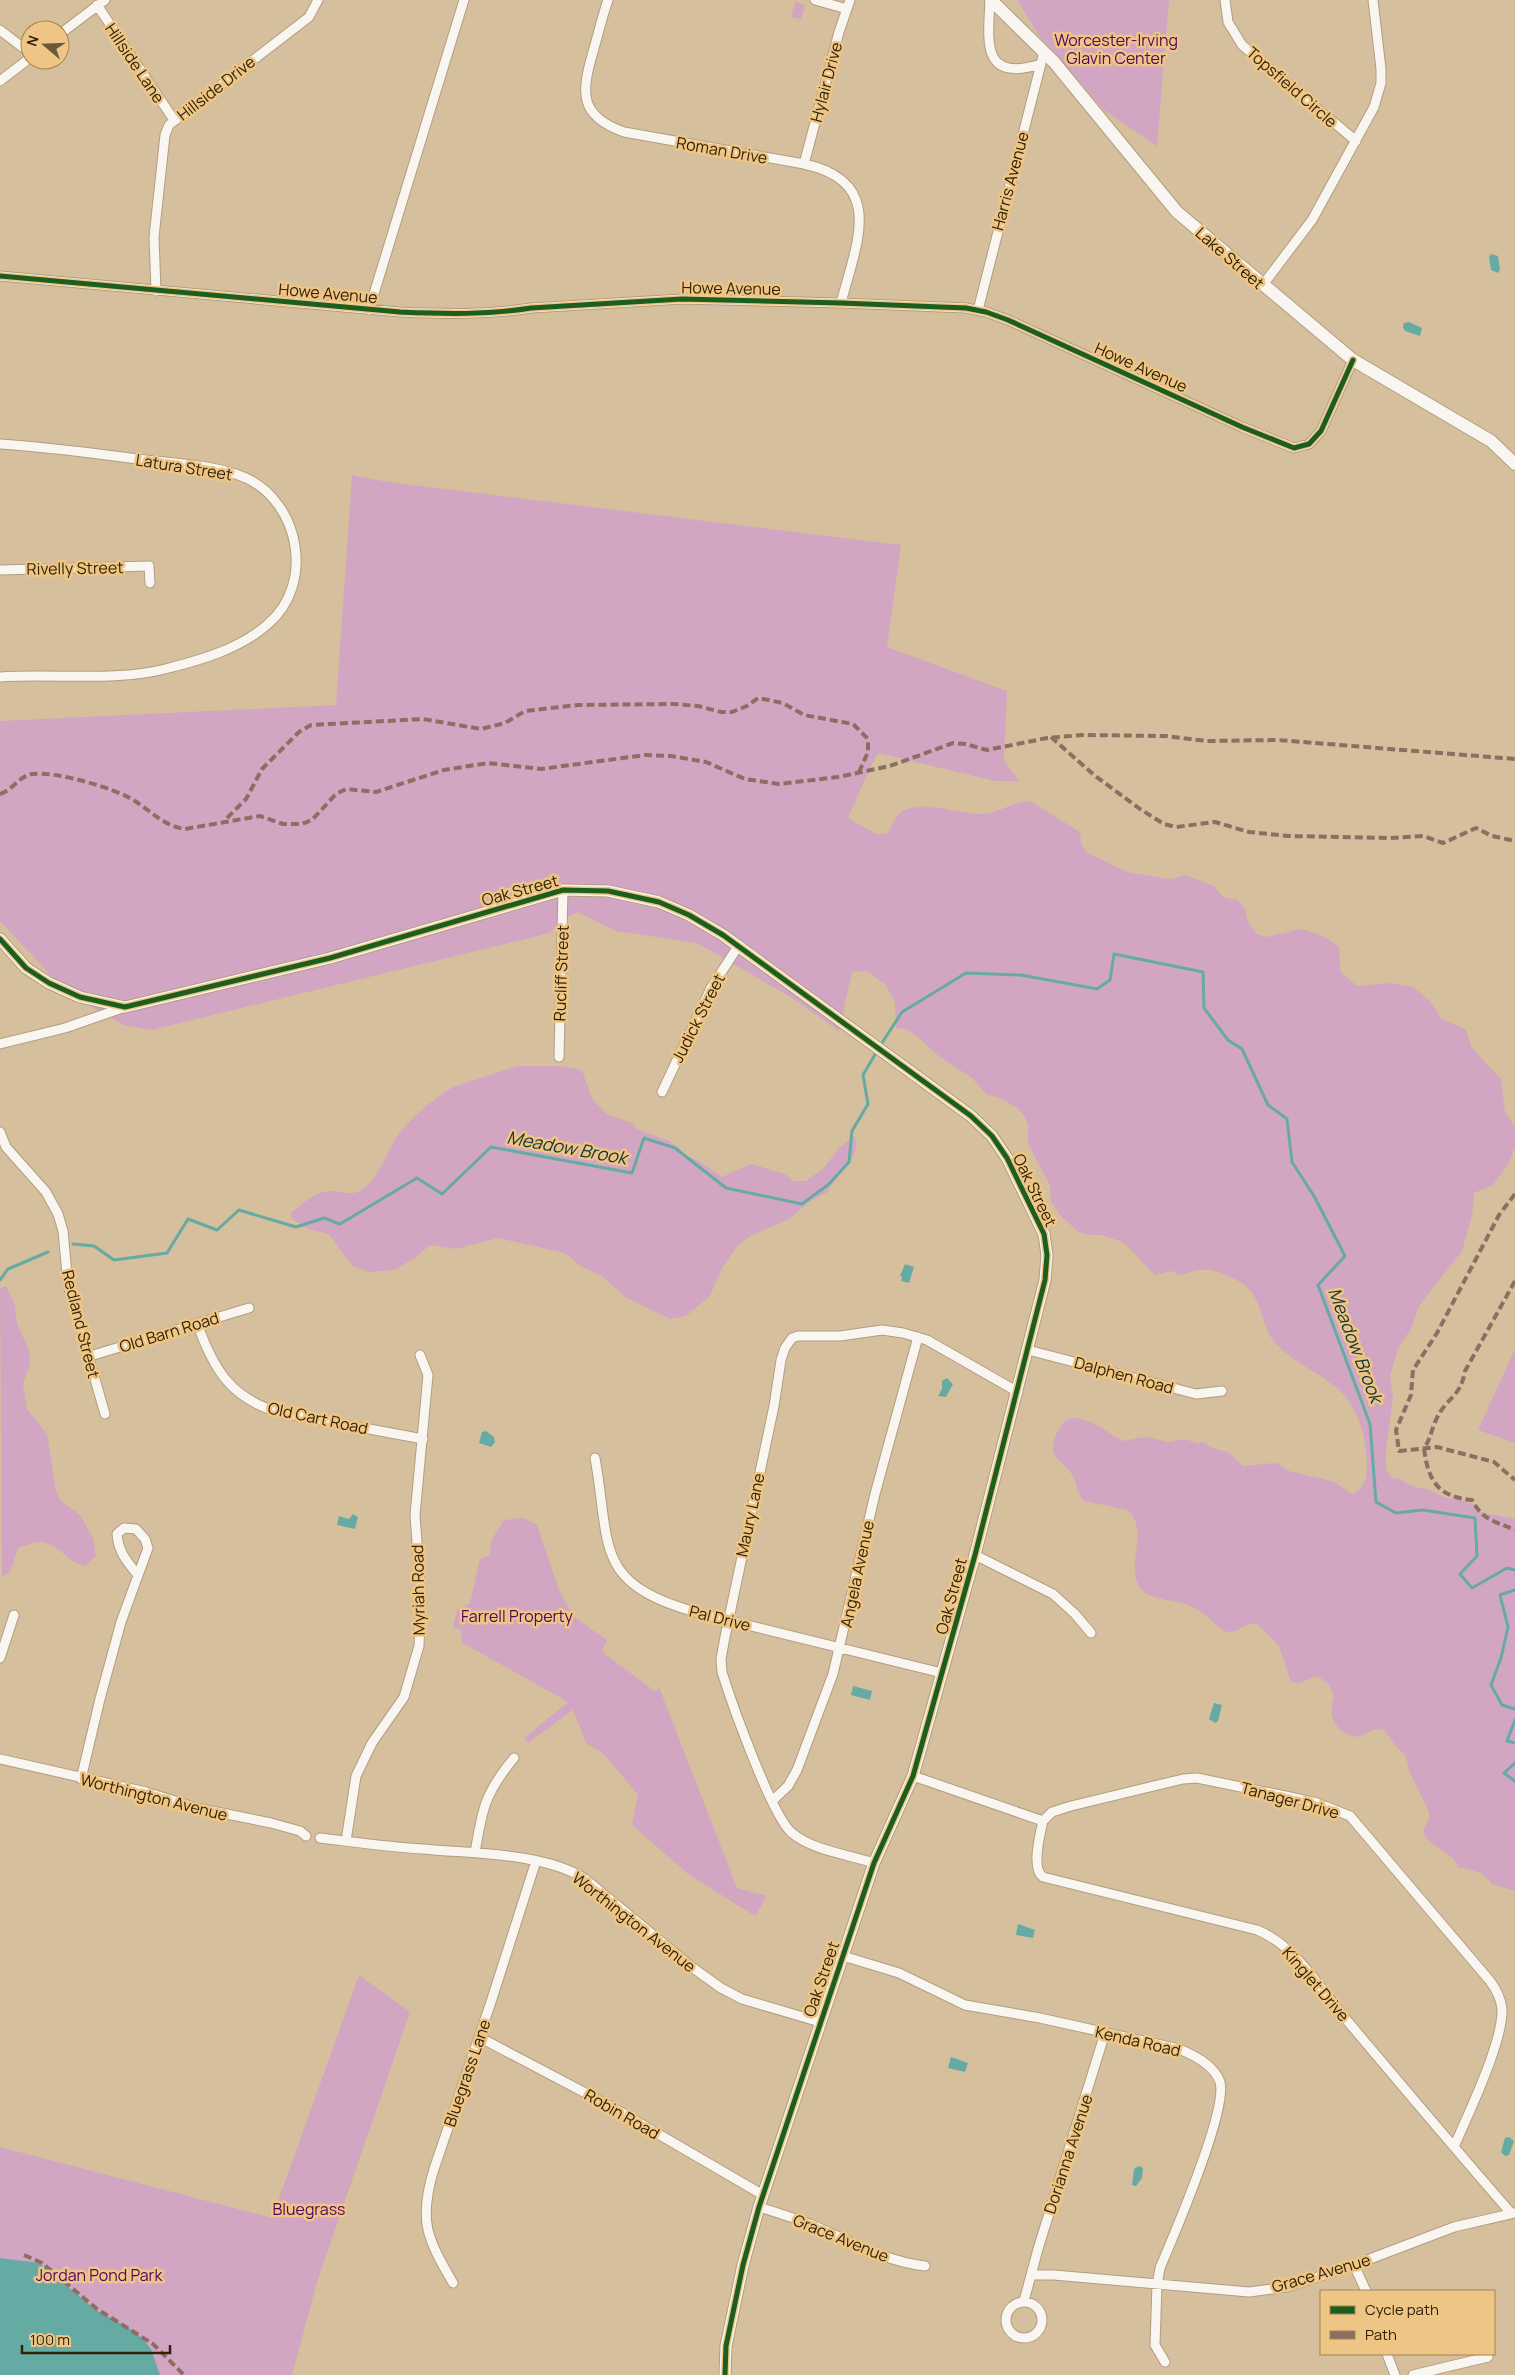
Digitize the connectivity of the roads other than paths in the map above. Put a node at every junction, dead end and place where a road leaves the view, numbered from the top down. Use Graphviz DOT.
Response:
graph roads {
  1 [pos="318,0"];
  2 [pos="464,0"];
  3 [pos="608,0"];
  4 [pos="815,0"];
  5 [pos="850,0"];
  6 [pos="991,0"];
  7 [pos="1225,0"];
  8 [pos="1373,0"];
  9 [pos="101,3"];
  10 [pos="847,9"];
  11 [pos="70,26"];
  12 [pos="0,30"];
  13 [pos="20,45"];
  14 [pos="1042,58"];
  15 [pos="20,66"];
  16 [pos="0,81"];
  17 [pos="174,120"];
  18 [pos="1356,141"];
  19 [pos="804,164"];
  20 [pos="0,276"];
  21 [pos="1262,286"];
  22 [pos="156,291"];
  23 [pos="841,303"];
  24 [pos="369,310"];
  25 [pos="978,310"];
  26 [pos="1353,360"];
  27 [pos="0,444"];
  28 [pos="1515,464"];
  29 [pos="0,570"];
  30 [pos="150,583"];
  31 [pos="0,677"];
  32 [pos="563,890"];
  33 [pos="0,939"];
  34 [pos="739,945"];
  35 [pos="125,1007"];
  36 [pos="0,1044"];
  37 [pos="559,1057"];
  38 [pos="662,1092"];
  39 [pos="0,1132"];
  40 [pos="249,1308"];
  41 [pos="197,1323"];
  42 [pos="918,1337"];
  43 [pos="1028,1350"];
  44 [pos="420,1354"];
  45 [pos="90,1356"];
  46 [pos="1222,1391"];
  47 [pos="1018,1392"];
  48 [pos="105,1414"];
  49 [pos="423,1439"];
  50 [pos="596,1458"];
  51 [pos="975,1555"];
  52 [pos="138,1575"];
  53 [pos="14,1615"];
  54 [pos="728,1619"];
  55 [pos="1090,1633"];
  56 [pos="841,1647"];
  57 [pos="0,1658"];
  58 [pos="942,1673"];
  59 [pos="514,1758"];
  60 [pos="0,1759"];
  61 [pos="913,1776"];
  62 [pos="81,1779"];
  63 [pos="772,1801"];
  64 [pos="1043,1821"];
  65 [pos="306,1836"];
  66 [pos="320,1838"];
  67 [pos="346,1841"];
  68 [pos="475,1853"];
  69 [pos="536,1861"];
  70 [pos="874,1862"];
  71 [pos="843,1956"];
  72 [pos="820,2022"];
  73 [pos="1105,2032"];
  74 [pos="479,2037"];
  75 [pos="1454,2147"];
  76 [pos="763,2195"];
  77 [pos="759,2207"];
  78 [pos="1513,2213"];
  79 [pos="1354,2265"];
  80 [pos="925,2266"];
  81 [pos="1031,2275"];
  82 [pos="453,2283"];
  83 [pos="1157,2285"];
  84 [pos="1366,2290"];
  85 [pos="1024,2301"];
  86 [pos="1387,2355"];
  87 [pos="1488,2357"];
  88 [pos="1165,2362"];
  89 [pos="725,2375"];
  90 [pos="1395,2375"];
  91 [pos="1413,2375"];
  1 -- 17 [label="street, Hillside Drive"];
  2 -- 24 [label="street"];
  3 -- 19 [label="street, Roman Drive"];
  4 -- 10 [label="street"];
  5 -- 10 [label="street, Hylair Drive"];
  6 -- 14 [label="main road, Lake Street"];
  6 -- 14 [label="street"];
  7 -- 18 [label="street, Topsfield Circle"];
  8 -- 18 [label="street"];
  9 -- 11 [label="street"];
  9 -- 17 [label="street, Hillside Lane"];
  10 -- 19 [label="street, Hylair Drive"];
  12 -- 13 [label="street"];
  14 -- 21 [label="main road, Lake Street"];
  14 -- 25 [label="street, Harris Avenue"];
  15 -- 16 [label="street"];
  17 -- 22 [label="street, Hillside Drive"];
  18 -- 21 [label="street"];
  19 -- 23 [label="street, Roman Drive"];
  20 -- 22 [label="street, Howe Avenue"];
  21 -- 26 [label="main road, Lake Street"];
  22 -- 24 [label="street, Howe Avenue"];
  23 -- 24 [label="street, Howe Avenue"];
  23 -- 25 [label="street, Howe Avenue"];
  25 -- 26 [label="street, Howe Avenue"];
  26 -- 28 [label="main road, Lake Street"];
  27 -- 31 [label="street, Latura Street"];
  29 -- 30 [label="street, Rivelly Street"];
  32 -- 34 [label="street, Oak Street"];
  32 -- 35 [label="street, Oak Street"];
  32 -- 37 [label="street, Rucliff Street"];
  33 -- 35 [label="street, Oak Street"];
  34 -- 38 [label="street, Judick Street"];
  34 -- 43 [label="street, Oak Street"];
  35 -- 36 [label="street"];
  39 -- 45 [label="street, Redland Street"];
  40 -- 41 [label="street, Old Barn Road"];
  41 -- 45 [label="street, Old Barn Road"];
  41 -- 49 [label="street, Old Cart Road"];
  42 -- 47 [label="street, Maury Lane"];
  42 -- 54 [label="street, Maury Lane"];
  42 -- 56 [label="street, Angela Avenue"];
  43 -- 46 [label="street, Dalphen Road"];
  43 -- 47 [label="street, Oak Street"];
  44 -- 49 [label="street, Myriah Road"];
  45 -- 48 [label="street, Redland Street"];
  47 -- 51 [label="street, Oak Street"];
  49 -- 67 [label="street, Myriah Road"];
  50 -- 54 [label="street, Pal Drive"];
  51 -- 55 [label="street"];
  51 -- 58 [label="street, Oak Street"];
  52 -- 52 [label="street"];
  52 -- 62 [label="street"];
  53 -- 57 [label="street"];
  54 -- 56 [label="street, Pal Drive"];
  54 -- 63 [label="street, Maury Lane"];
  56 -- 58 [label="street, Pal Drive"];
  56 -- 63 [label="street, Angela Avenue"];
  58 -- 61 [label="street, Oak Street"];
  59 -- 68 [label="street"];
  60 -- 62 [label="street, Worthington Avenue"];
  61 -- 64 [label="street"];
  61 -- 70 [label="street, Oak Street"];
  62 -- 65 [label="street, Worthington Avenue"];
  63 -- 70 [label="street, Maury Lane"];
  64 -- 75 [label="street, Kinglet Drive"];
  64 -- 75 [label="street, Tanager Drive"];
  66 -- 67 [label="street, Worthington Avenue"];
  67 -- 68 [label="street, Worthington Avenue"];
  68 -- 69 [label="street, Worthington Avenue"];
  69 -- 72 [label="street, Worthington Avenue"];
  69 -- 74 [label="street, Bluegrass Lane"];
  70 -- 71 [label="street, Oak Street"];
  71 -- 72 [label="street, Oak Street"];
  71 -- 73 [label="street, Kenda Road"];
  72 -- 76 [label="street, Oak Street"];
  73 -- 81 [label="street, Dorianna Avenue"];
  73 -- 83 [label="street, Kenda Road"];
  74 -- 76 [label="street, Robin Road"];
  74 -- 82 [label="street, Bluegrass Lane"];
  75 -- 78 [label="street, Kinglet Drive"];
  76 -- 77 [label="street, Oak Street"];
  77 -- 80 [label="street, Grace Avenue"];
  77 -- 89 [label="street, Oak Street"];
  78 -- 79 [label="street, Grace Avenue"];
  79 -- 83 [label="street, Grace Avenue"];
  79 -- 84 [label="street"];
  81 -- 83 [label="street, Grace Avenue"];
  81 -- 85 [label="street, Dorianna Avenue"];
  83 -- 88 [label="street, Kenda Road"];
  85 -- 85 [label="street"];
  86 -- 90 [label="street"];
  87 -- 91 [label="street"];
}
